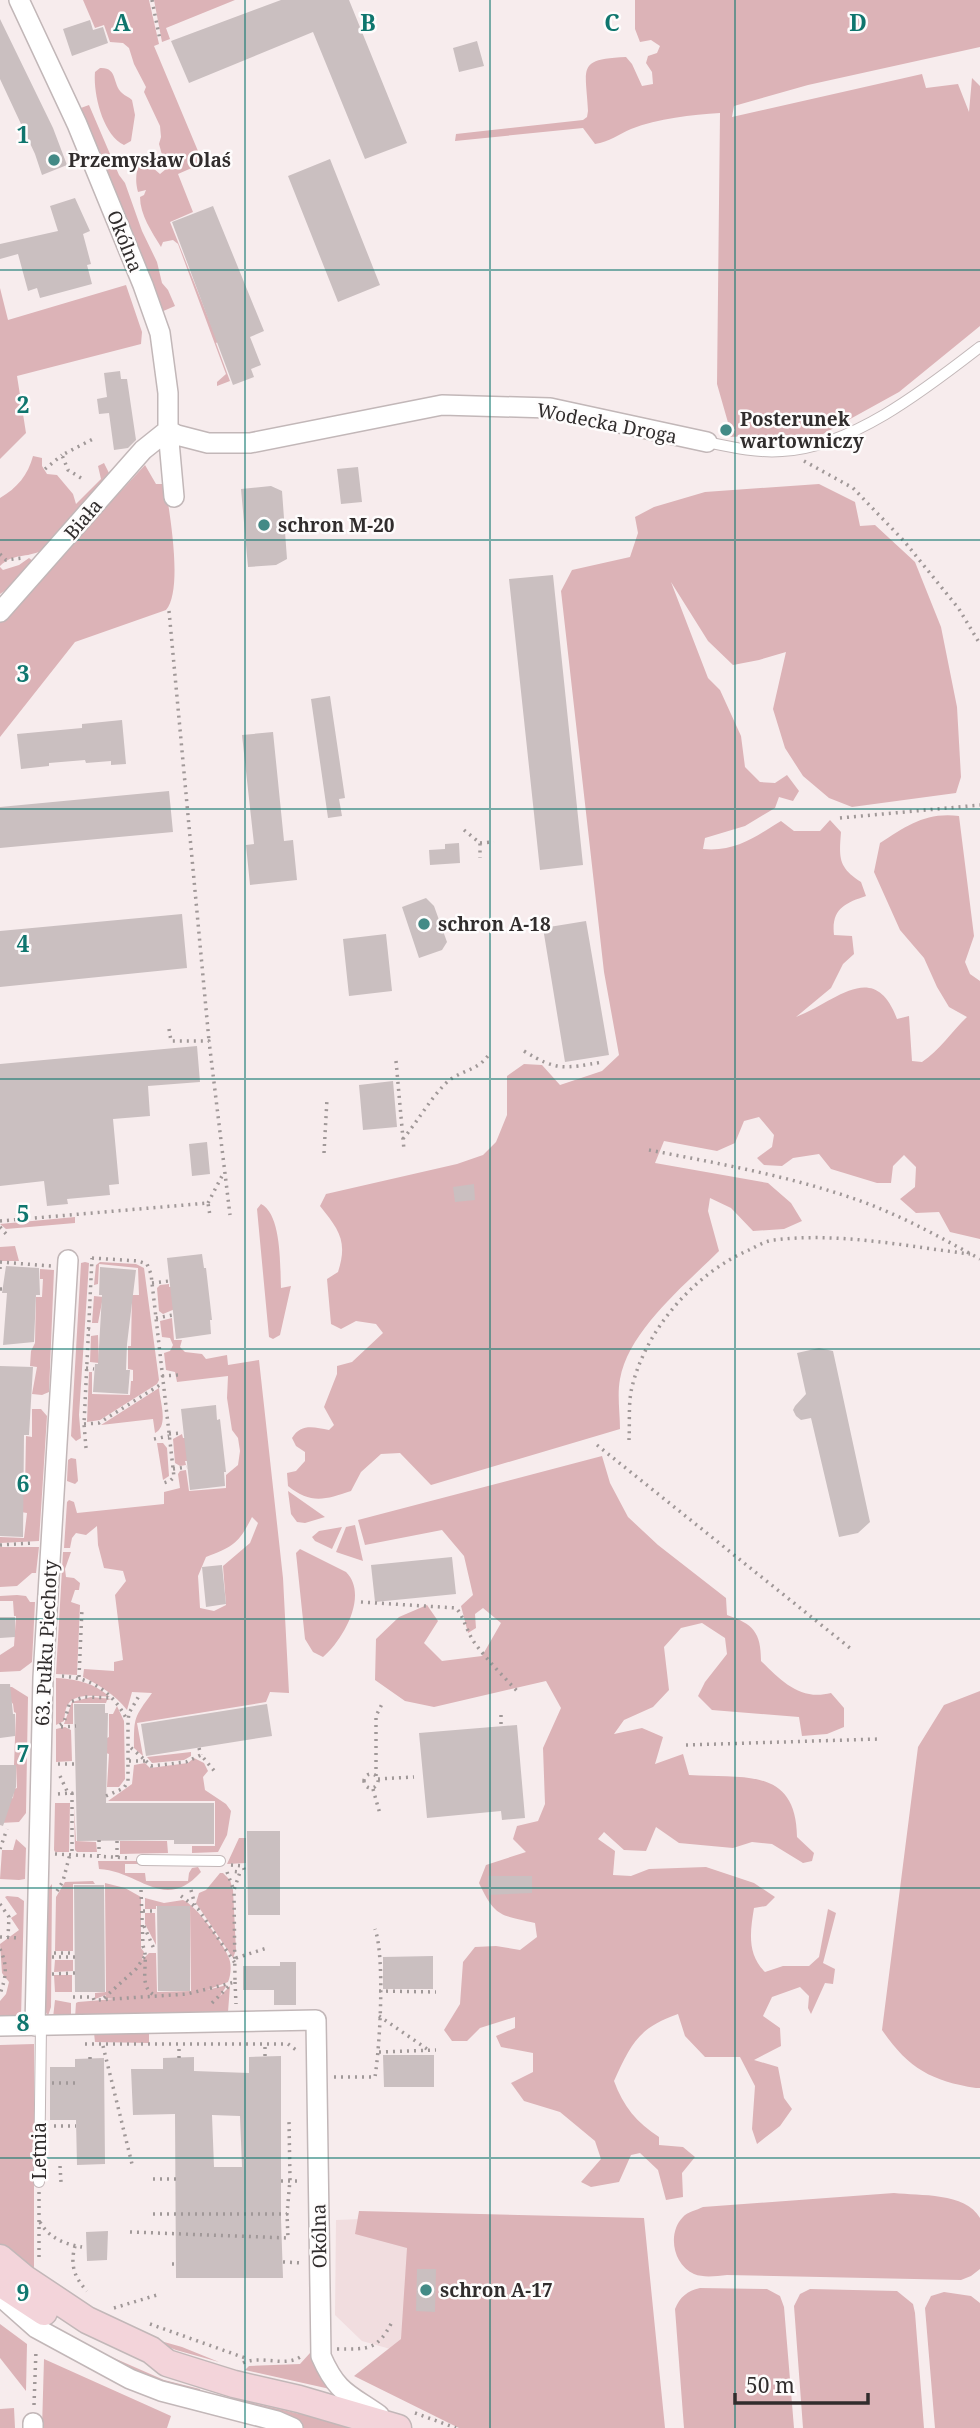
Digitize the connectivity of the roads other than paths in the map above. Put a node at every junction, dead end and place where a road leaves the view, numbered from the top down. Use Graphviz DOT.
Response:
graph roads {
  1 [pos="19,0"];
  2 [pos="980,347"];
  3 [pos="168,430"];
  4 [pos="707,442"];
  5 [pos="173,497"];
  6 [pos="0,612"];
  7 [pos="67,1264"];
  8 [pos="142,1860"];
  9 [pos="220,1861"];
  10 [pos="0,2026"];
  11 [pos="38,2026"];
  12 [pos="39,2182"];
  13 [pos="0,2259"];
  14 [pos="0,2283"];
  15 [pos="0,2296"];
  16 [pos="167,2363"];
  17 [pos="392,2426"];
  18 [pos="293,2428"];
  1 -- 3 [label="street, Okólna"];
  2 -- 4 [label="lane, Wodecka Droga"];
  3 -- 4 [label="street, Wodecka Droga"];
  3 -- 5 [label="street, Okólna"];
  3 -- 6 [label="street, Biała"];
  7 -- 11 [label="street, 63. Pułku Piechoty"];
  8 -- 9 [label="lane"];
  10 -- 11 [label="street"];
  11 -- 12 [label="lane, Letnia"];
  11 -- 17 [label="street, Okólna"];
  13 -- 16 [label="main road"];
  14 -- 16 [label="main road"];
  15 -- 18 [label="street"];
  16 -- 17 [label="main road"];
}
